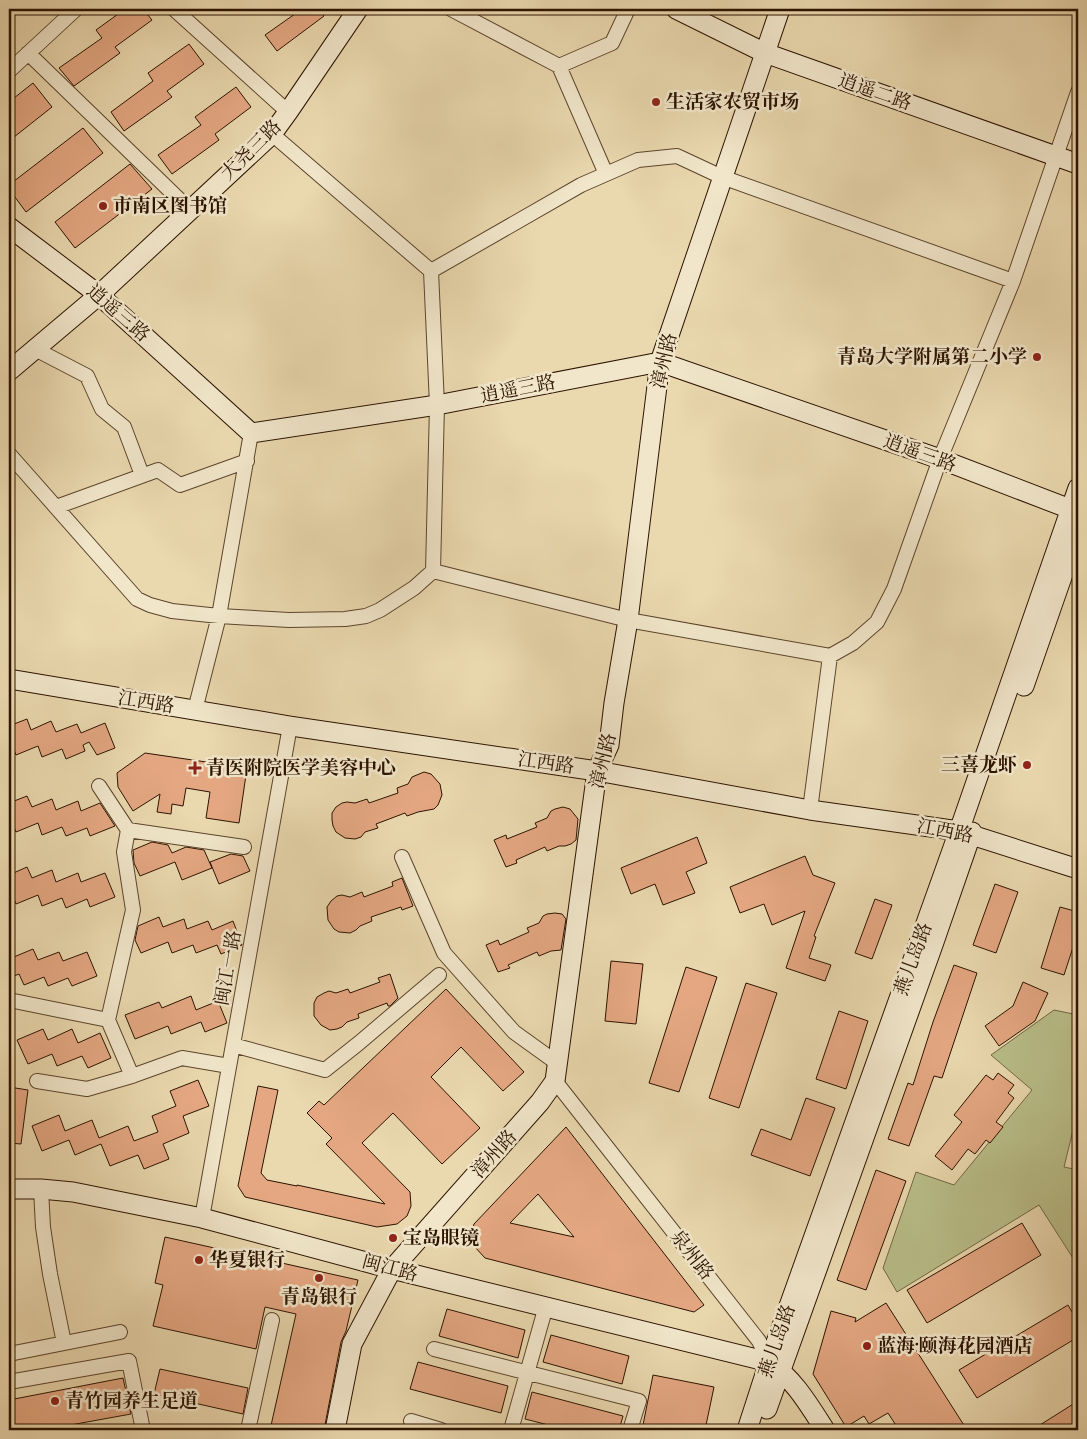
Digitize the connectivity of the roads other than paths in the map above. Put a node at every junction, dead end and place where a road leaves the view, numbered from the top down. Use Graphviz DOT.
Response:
graph roads {
  1 [pos="76,9"];
  2 [pos="174,9"];
  3 [pos="358,9"];
  4 [pos="451,9"];
  5 [pos="628,9"];
  6 [pos="676,9"];
  7 [pos="780,9"];
  8 [pos="28,53"];
  9 [pos="765,53"];
  10 [pos="559,66"];
  11 [pos="9,71"];
  12 [pos="1078,92"];
  13 [pos="288,112"];
  14 [pos="272,134"];
  15 [pos="1056,156"];
  16 [pos="1078,164"];
  17 [pos="606,174"];
  18 [pos="722,177"];
  19 [pos="190,210"];
  20 [pos="9,227"];
  21 [pos="431,271"];
  22 [pos="1013,281"];
  23 [pos="99,294"];
  24 [pos="35,349"];
  25 [pos="660,362"];
  26 [pos="9,372"];
  27 [pos="437,405"];
  28 [pos="251,433"];
  29 [pos="9,454"];
  30 [pos="940,459"];
  31 [pos="247,461"];
  32 [pos="142,475"];
  33 [pos="1078,488"];
  34 [pos="56,507"];
  35 [pos="1074,511"];
  36 [pos="1078,532"];
  37 [pos="433,571"];
  38 [pos="219,616"];
  39 [pos="628,620"];
  40 [pos="830,656"];
  41 [pos="9,679"];
  42 [pos="195,710"];
  43 [pos="290,726"];
  44 [pos="597,771"];
  45 [pos="99,786"];
  46 [pos="810,810"];
  47 [pos="128,830"];
  48 [pos="965,833"];
  49 [pos="244,847"];
  50 [pos="402,857"];
  51 [pos="1078,869"];
  52 [pos="440,975"];
  53 [pos="9,1000"];
  54 [pos="108,1020"];
  55 [pos="233,1045"];
  56 [pos="229,1066"];
  57 [pos="556,1072"];
  58 [pos="132,1076"];
  59 [pos="37,1081"];
  60 [pos="9,1189"];
  61 [pos="42,1189"];
  62 [pos="202,1218"];
  63 [pos="392,1269"];
  64 [pos="546,1306"];
  65 [pos="272,1320"];
  66 [pos="120,1332"];
  67 [pos="64,1343"];
  68 [pos="434,1349"];
  69 [pos="9,1354"];
  70 [pos="775,1366"];
  71 [pos="528,1372"];
  72 [pos="9,1382"];
  73 [pos="411,1421"];
  74 [pos="144,1430"];
  75 [pos="248,1430"];
  76 [pos="335,1430"];
  77 [pos="441,1430"];
  78 [pos="511,1430"];
  79 [pos="630,1430"];
  80 [pos="747,1430"];
  81 [pos="760,1430"];
  82 [pos="825,1430"];
  1 -- 8 [label="street"];
  2 -- 13 [label="street"];
  3 -- 13 [label="street, 大尧三路"];
  4 -- 10 [label="street"];
  5 -- 10 [label="street"];
  6 -- 9 [label="street, 逍遥二路"];
  7 -- 9 [label="street, 漳州路"];
  8 -- 11 [label="street"];
  8 -- 19 [label="street"];
  9 -- 15 [label="street, 逍遥二路"];
  9 -- 18 [label="street, 漳州路"];
  10 -- 17 [label="street"];
  12 -- 15 [label="street"];
  13 -- 14 [label="street, 大尧三路"];
  14 -- 19 [label="street, 大尧三路"];
  14 -- 21 [label="street"];
  15 -- 16 [label="street, 逍遥二路"];
  15 -- 22 [label="street"];
  17 -- 18 [label="street"];
  17 -- 21 [label="street"];
  18 -- 22 [label="street"];
  18 -- 25 [label="street, 漳州路"];
  19 -- 23 [label="street, 大尧三路"];
  20 -- 23 [label="street, 逍遥三路"];
  21 -- 27 [label="street"];
  22 -- 30 [label="street"];
  23 -- 24 [label="street, 大尧三路"];
  23 -- 28 [label="street, 逍遥三路"];
  24 -- 26 [label="street, 大尧三路"];
  24 -- 32 [label="street"];
  25 -- 27 [label="street, 逍遥三路"];
  25 -- 30 [label="street, 逍遥三路"];
  25 -- 39 [label="street, 漳州路"];
  27 -- 28 [label="street, 逍遥三路"];
  27 -- 37 [label="street"];
  28 -- 31 [label="street"];
  29 -- 34 [label="street"];
  30 -- 35 [label="street, 逍遥三路"];
  30 -- 40 [label="street"];
  31 -- 32 [label="street"];
  31 -- 38 [label="street"];
  32 -- 34 [label="street"];
  33 -- 35 [label="street, 燕儿岛路"];
  34 -- 38 [label="street"];
  35 -- 48 [label="street, 燕儿岛路"];
  36 -- 48 [label="street, 燕儿岛路"];
  37 -- 38 [label="street"];
  37 -- 39 [label="street"];
  38 -- 42 [label="street"];
  39 -- 40 [label="street"];
  39 -- 44 [label="street, 漳州路"];
  40 -- 46 [label="street"];
  41 -- 42 [label="street, 江西路"];
  42 -- 43 [label="street, 江西路"];
  43 -- 44 [label="street, 江西路"];
  43 -- 55 [label="street, 闽江一路"];
  44 -- 46 [label="street, 江西路"];
  44 -- 57 [label="street, 漳州路"];
  45 -- 47 [label="street"];
  46 -- 48 [label="street, 江西路"];
  47 -- 49 [label="street"];
  47 -- 54 [label="street"];
  48 -- 51 [label="street, 江西路"];
  48 -- 70 [label="street, 燕儿岛路"];
  50 -- 57 [label="street, 泉州路"];
  52 -- 55 [label="street"];
  53 -- 54 [label="street"];
  54 -- 58 [label="street"];
  55 -- 56 [label="street, 闽江一路"];
  56 -- 58 [label="street"];
  56 -- 62 [label="street, 闽江一路"];
  57 -- 63 [label="street, 漳州路"];
  57 -- 70 [label="street, 泉州路"];
  58 -- 59 [label="street"];
  60 -- 61 [label="street, 闽江路"];
  61 -- 62 [label="street, 闽江路"];
  61 -- 67 [label="street"];
  62 -- 63 [label="street, 闽江路"];
  63 -- 64 [label="street, 闽江路"];
  63 -- 76 [label="street, 漳州路"];
  64 -- 70 [label="street, 闽江路"];
  64 -- 71 [label="street"];
  65 -- 75 [label="street"];
  66 -- 67 [label="street"];
  67 -- 69 [label="street"];
  68 -- 71 [label="street"];
  70 -- 80 [label="street, 燕儿岛路"];
  70 -- 81 [label="street, 燕儿岛路"];
  70 -- 82 [label="street, 泉州路"];
  71 -- 78 [label="street"];
  71 -- 79 [label="street"];
  72 -- 74 [label="street"];
  73 -- 77 [label="street"];
}
